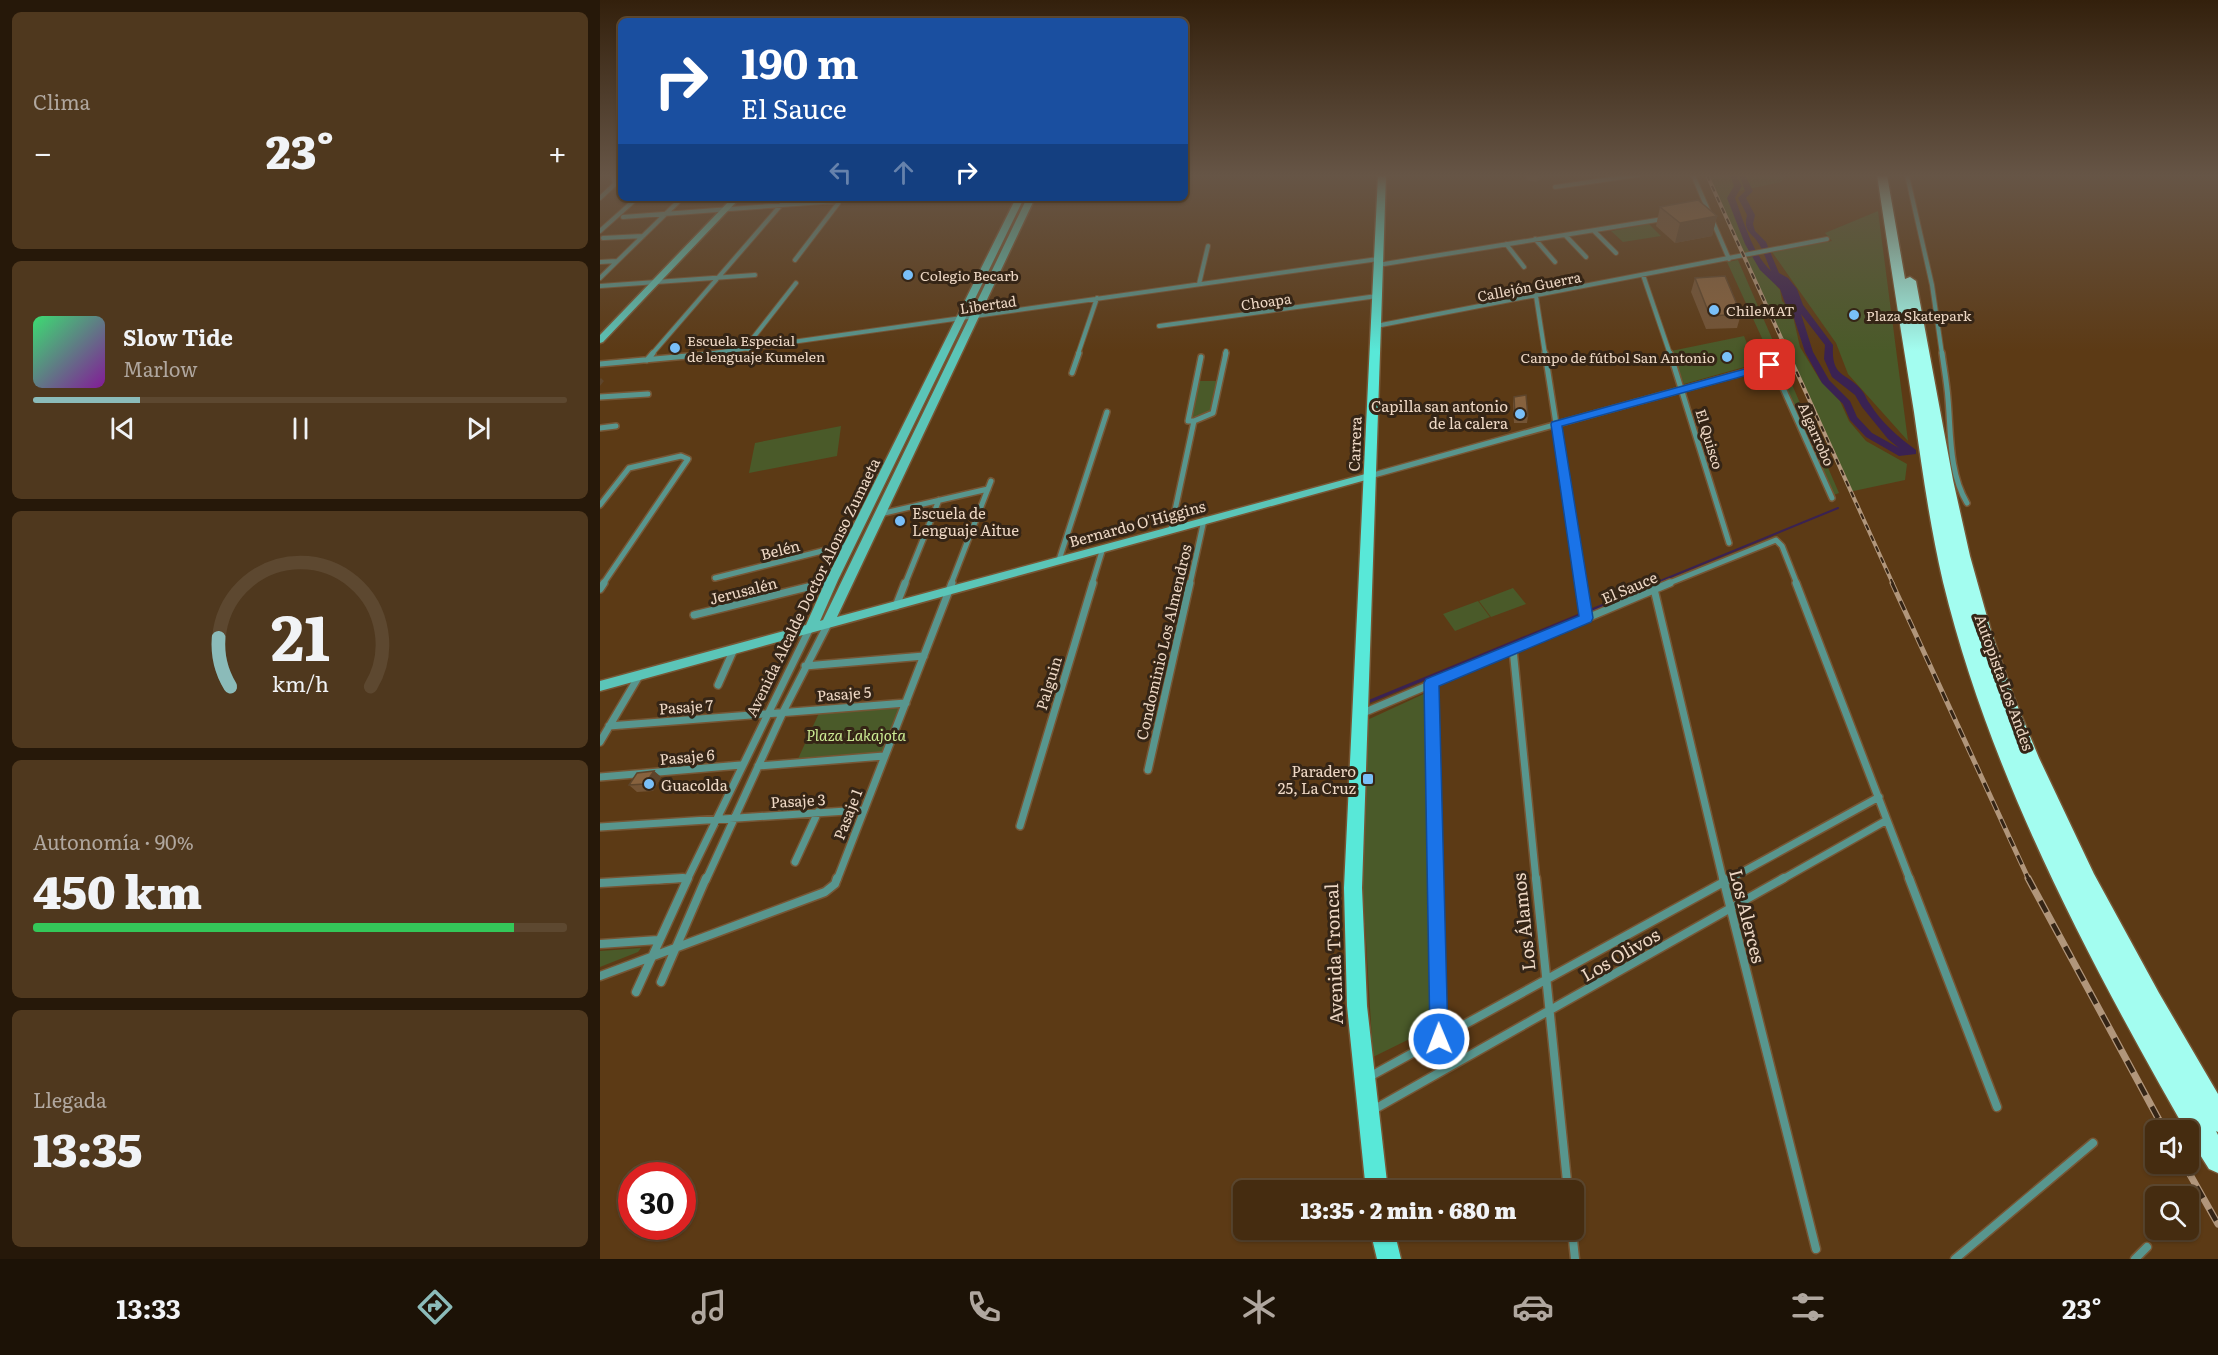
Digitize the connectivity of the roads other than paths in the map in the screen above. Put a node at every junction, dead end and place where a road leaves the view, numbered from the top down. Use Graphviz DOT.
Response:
graph roads {
  1 [pos="645,234"];
  2 [pos="702,234"];
  3 [pos="757,234"];
  4 [pos="815,234"];
  5 [pos="1004,234"];
  6 [pos="1012,234"];
  7 [pos="1379,234"];
  8 [pos="1574,234"];
  9 [pos="1597,234"];
  10 [pos="1718,234"];
  11 [pos="1892,234"];
  12 [pos="1903,234"];
  13 [pos="1921,234"];
  14 [pos="1565,235"];
  15 [pos="643,236"];
  16 [pos="603,238"];
  17 [pos="1535,239"];
  18 [pos="1827,239"];
  19 [pos="1506,244"];
  20 [pos="1208,246"];
  21 [pos="1616,253"];
  22 [pos="1586,257"];
  23 [pos="1729,259"];
  24 [pos="795,260"];
  25 [pos="618,261"];
  26 [pos="600,262"];
  27 [pos="1378,262"];
  28 [pos="1555,262"];
  29 [pos="1524,267"];
  30 [pos="755,275"];
  31 [pos="1643,275"];
  32 [pos="600,278"];
  33 [pos="718,278"];
  34 [pos="656,282"];
  35 [pos="796,283"];
  36 [pos="1199,284"];
  37 [pos="600,286"];
  38 [pos="1377,296"];
  39 [pos="1536,296"];
  40 [pos="1097,298"];
  41 [pos="967,318"];
  42 [pos="1159,326"];
  43 [pos="1376,326"];
  44 [pos="600,340"];
  45 [pos="748,349"];
  46 [pos="1226,351"];
  47 [pos="1201,357"];
  48 [pos="647,360"];
  49 [pos="600,364"];
  50 [pos="1072,373"];
  51 [pos="1683,391"];
  52 [pos="648,394"];
  53 [pos="600,397"];
  54 [pos="1107,411"];
  55 [pos="1194,421"];
  56 [pos="1556,424"];
  57 [pos="616,426"];
  58 [pos="600,428"];
  59 [pos="1369,476"];
  60 [pos="991,481"];
  61 [pos="988,489"];
  62 [pos="1832,498"];
  63 [pos="939,500"];
  64 [pos="1967,503"];
  65 [pos="600,505"];
  66 [pos="879,514"];
  67 [pos="1204,520"];
  68 [pos="1171,529"];
  69 [pos="1729,543"];
  70 [pos="850,544"];
  71 [pos="1103,548"];
  72 [pos="1059,560"];
  73 [pos="715,578"];
  74 [pos="832,580"];
  75 [pos="600,589"];
  76 [pos="1654,589"];
  77 [pos="950,591"];
  78 [pos="896,606"];
  79 [pos="694,615"];
  80 [pos="1586,618"];
  81 [pos="828,623"];
  82 [pos="811,628"];
  83 [pos="734,649"];
  84 [pos="1513,649"];
  85 [pos="924,656"];
  86 [pos="805,666"];
  87 [pos="639,676"];
  88 [pos="1431,683"];
  89 [pos="718,685"];
  90 [pos="600,686"];
  91 [pos="906,703"];
  92 [pos="784,710"];
  93 [pos="765,714"];
  94 [pos="1359,714"];
  95 [pos="609,726"];
  96 [pos="600,742"];
  97 [pos="884,756"];
  98 [pos="741,765"];
  99 [pos="758,766"];
  100 [pos="1148,770"];
  101 [pos="600,777"];
  102 [pos="1879,797"];
  103 [pos="862,810"];
  104 [pos="818,812"];
  105 [pos="736,817"];
  106 [pos="717,818"];
  107 [pos="1887,820"];
  108 [pos="1020,826"];
  109 [pos="600,827"];
  110 [pos="795,862"];
  111 [pos="686,878"];
  112 [pos="600,884"];
  113 [pos="1725,884"];
  114 [pos="1730,908"];
  115 [pos="658,940"];
  116 [pos="600,944"];
  117 [pos="673,950"];
  118 [pos="650,957"];
  119 [pos="600,976"];
  120 [pos="1546,981"];
  121 [pos="661,982"];
  122 [pos="636,992"];
  123 [pos="1549,1011"];
  124 [pos="1439,1039"];
  125 [pos="1364,1080"];
  126 [pos="1997,1107"];
  127 [pos="1368,1114"];
  128 [pos="2218,1119"];
  129 [pos="2093,1143"];
  130 [pos="2218,1160"];
  131 [pos="1376,1180"];
  132 [pos="1567,1180"];
  133 [pos="1384,1240"];
  134 [pos="1573,1240"];
  135 [pos="2147,1247"];
  136 [pos="1816,1249"];
  137 [pos="1389,1259"];
  138 [pos="1575,1259"];
  139 [pos="1955,1259"];
  140 [pos="2134,1259"];
  1 -- 15 [label="street"];
  2 -- 34 [label="street"];
  3 -- 33 [label="street"];
  4 -- 24 [label="street"];
  5 -- 41 [label="street, Avenida Alcalde Doctor Alonso Zumaeta"];
  6 -- 41 [label="street, Avenida Alcalde Doctor Alonso Zumaeta"];
  7 -- 27 [label="main road, Carrera"];
  8 -- 14 [label="street, Libertad"];
  9 -- 21 [label="street"];
  10 -- 23 [label="street"];
  11 -- 130 [label="highway, Autopista Los Andes"];
  12 -- 128 [label="highway, Autopista Los Andes"];
  13 -- 64 [label="street"];
  14 -- 17 [label="street, Libertad"];
  14 -- 22 [label="street"];
  15 -- 16 [label="street"];
  15 -- 25 [label="street"];
  17 -- 19 [label="street, Libertad"];
  17 -- 28 [label="street"];
  18 -- 23 [label="street, Callejón Guerra"];
  19 -- 27 [label="street, Libertad"];
  19 -- 29 [label="street"];
  20 -- 36 [label="street"];
  23 -- 31 [label="street, Callejón Guerra"];
  25 -- 26 [label="street"];
  25 -- 32 [label="street"];
  27 -- 36 [label="street, Libertad"];
  27 -- 38 [label="main road, Carrera"];
  30 -- 33 [label="street"];
  31 -- 39 [label="street, Callejón Guerra"];
  31 -- 51 [label="street, El Quisco"];
  33 -- 34 [label="street"];
  33 -- 48 [label="street"];
  34 -- 37 [label="street"];
  34 -- 44 [label="street"];
  35 -- 45 [label="street"];
  36 -- 40 [label="street, Libertad"];
  38 -- 42 [label="street, Choapa"];
  38 -- 43 [label="main road, Carrera"];
  39 -- 43 [label="street, Callejón Guerra"];
  39 -- 56 [label="street"];
  40 -- 41 [label="street, Libertad"];
  40 -- 50 [label="street"];
  41 -- 45 [label="street, Libertad"];
  41 -- 66 [label="street, Avenida Alcalde Doctor Alonso Zumaeta"];
  41 -- 70 [label="street, Avenida Alcalde Doctor Alonso Zumaeta"];
  43 -- 59 [label="main road, Carrera"];
  45 -- 48 [label="street, Libertad"];
  46 -- 55 [label="street"];
  47 -- 55 [label="street"];
  48 -- 49 [label="street, Libertad"];
  51 -- 56 [label="street, Bernardo O'Higgins"];
  51 -- 62 [label="street, Algarrobo"];
  51 -- 69 [label="street, El Quisco"];
  52 -- 53 [label="street"];
  54 -- 72 [label="street"];
  55 -- 68 [label="street"];
  56 -- 59 [label="street, Bernardo O'Higgins"];
  56 -- 80 [label="street"];
  57 -- 58 [label="street"];
  59 -- 67 [label="street, Bernardo O'Higgins"];
  59 -- 94 [label="main road, Carrera"];
  60 -- 61 [label="street, Pasaje 1"];
  61 -- 63 [label="street"];
  61 -- 77 [label="street, Pasaje 1"];
  63 -- 66 [label="street"];
  63 -- 78 [label="street"];
  65 -- 75 [label="street"];
  66 -- 81 [label="street, Avenida Alcalde Doctor Alonso Zumaeta"];
  67 -- 68 [label="street, Bernardo O'Higgins"];
  67 -- 100 [label="street, Condominio Los Almendros"];
  68 -- 71 [label="street, Bernardo O'Higgins"];
  70 -- 73 [label="street, Belén"];
  70 -- 74 [label="street, Avenida Alcalde Doctor Alonso Zumaeta"];
  71 -- 72 [label="street, Bernardo O'Higgins"];
  71 -- 108 [label="street, Palguin"];
  72 -- 77 [label="street, Bernardo O'Higgins"];
  74 -- 79 [label="street, Jerusalén"];
  74 -- 82 [label="street, Avenida Alcalde Doctor Alonso Zumaeta"];
  76 -- 80 [label="street, El Sauce"];
  76 -- 102 [label="street, El Sauce"];
  76 -- 113 [label="street, Los Alerces"];
  77 -- 78 [label="street, Bernardo O'Higgins"];
  77 -- 85 [label="street, Pasaje 1"];
  78 -- 81 [label="street, Bernardo O'Higgins"];
  80 -- 84 [label="street, El Sauce"];
  81 -- 82 [label="street, Bernardo O'Higgins"];
  81 -- 86 [label="street, Avenida Alcalde Doctor Alonso Zumaeta"];
  82 -- 83 [label="street, Bernardo O'Higgins"];
  82 -- 93 [label="street, Avenida Alcalde Doctor Alonso Zumaeta"];
  83 -- 87 [label="street, Bernardo O'Higgins"];
  83 -- 89 [label="street"];
  84 -- 88 [label="street, El Sauce"];
  84 -- 120 [label="street, Los Álamos"];
  85 -- 86 [label="street"];
  85 -- 91 [label="street, Pasaje 1"];
  86 -- 92 [label="street, Avenida Alcalde Doctor Alonso Zumaeta"];
  87 -- 90 [label="street, Bernardo O'Higgins"];
  87 -- 95 [label="street"];
  88 -- 94 [label="street, El Sauce"];
  88 -- 124 [label="street"];
  91 -- 92 [label="street, Pasaje 5"];
  91 -- 97 [label="street, Pasaje 1"];
  92 -- 93 [label="street, Pasaje 5"];
  92 -- 99 [label="street, Avenida Alcalde Doctor Alonso Zumaeta"];
  93 -- 95 [label="street, Pasaje 7"];
  93 -- 98 [label="street, Avenida Alcalde Doctor Alonso Zumaeta"];
  94 -- 125 [label="main road, Avenida Troncal"];
  95 -- 96 [label="street"];
  97 -- 99 [label="street"];
  97 -- 103 [label="street, Pasaje 1"];
  98 -- 101 [label="street, Pasaje 6"];
  98 -- 106 [label="street, Avenida Alcalde Doctor Alonso Zumaeta"];
  99 -- 105 [label="street, Avenida Alcalde Doctor Alonso Zumaeta"];
  102 -- 107 [label="street"];
  102 -- 113 [label="street, Los Olivos"];
  103 -- 104 [label="street, Pasaje 3"];
  103 -- 117 [label="street, Pasaje 1"];
  104 -- 105 [label="street, Pasaje 3"];
  104 -- 110 [label="street"];
  105 -- 106 [label="street, Pasaje 3"];
  105 -- 117 [label="street, Avenida Alcalde Doctor Alonso Zumaeta"];
  106 -- 109 [label="street"];
  106 -- 111 [label="street, Avenida Alcalde Doctor Alonso Zumaeta"];
  107 -- 114 [label="street, Los Olivos"];
  107 -- 126 [label="street"];
  111 -- 112 [label="street"];
  111 -- 115 [label="street, Avenida Alcalde Doctor Alonso Zumaeta"];
  113 -- 114 [label="street, Los Alerces"];
  113 -- 120 [label="street, Los Olivos"];
  114 -- 123 [label="street, Los Olivos"];
  114 -- 136 [label="street, Los Alerces"];
  115 -- 116 [label="street"];
  115 -- 118 [label="street, Avenida Alcalde Doctor Alonso Zumaeta"];
  117 -- 118 [label="street, Pasaje 1"];
  117 -- 121 [label="street, Avenida Alcalde Doctor Alonso Zumaeta"];
  118 -- 119 [label="street, Pasaje 1"];
  118 -- 122 [label="street, Avenida Alcalde Doctor Alonso Zumaeta"];
  120 -- 123 [label="street, Los Álamos"];
  120 -- 124 [label="street, Los Olivos"];
  123 -- 127 [label="street, Los Olivos"];
  123 -- 132 [label="street, Los Álamos"];
  124 -- 125 [label="street, Los Olivos"];
  125 -- 127 [label="main road, Avenida Troncal"];
  127 -- 131 [label="main road, Avenida Troncal"];
  129 -- 139 [label="street"];
  133 -- 137 [label="main road"];
  134 -- 138 [label="street"];
  135 -- 140 [label="street"];
}
